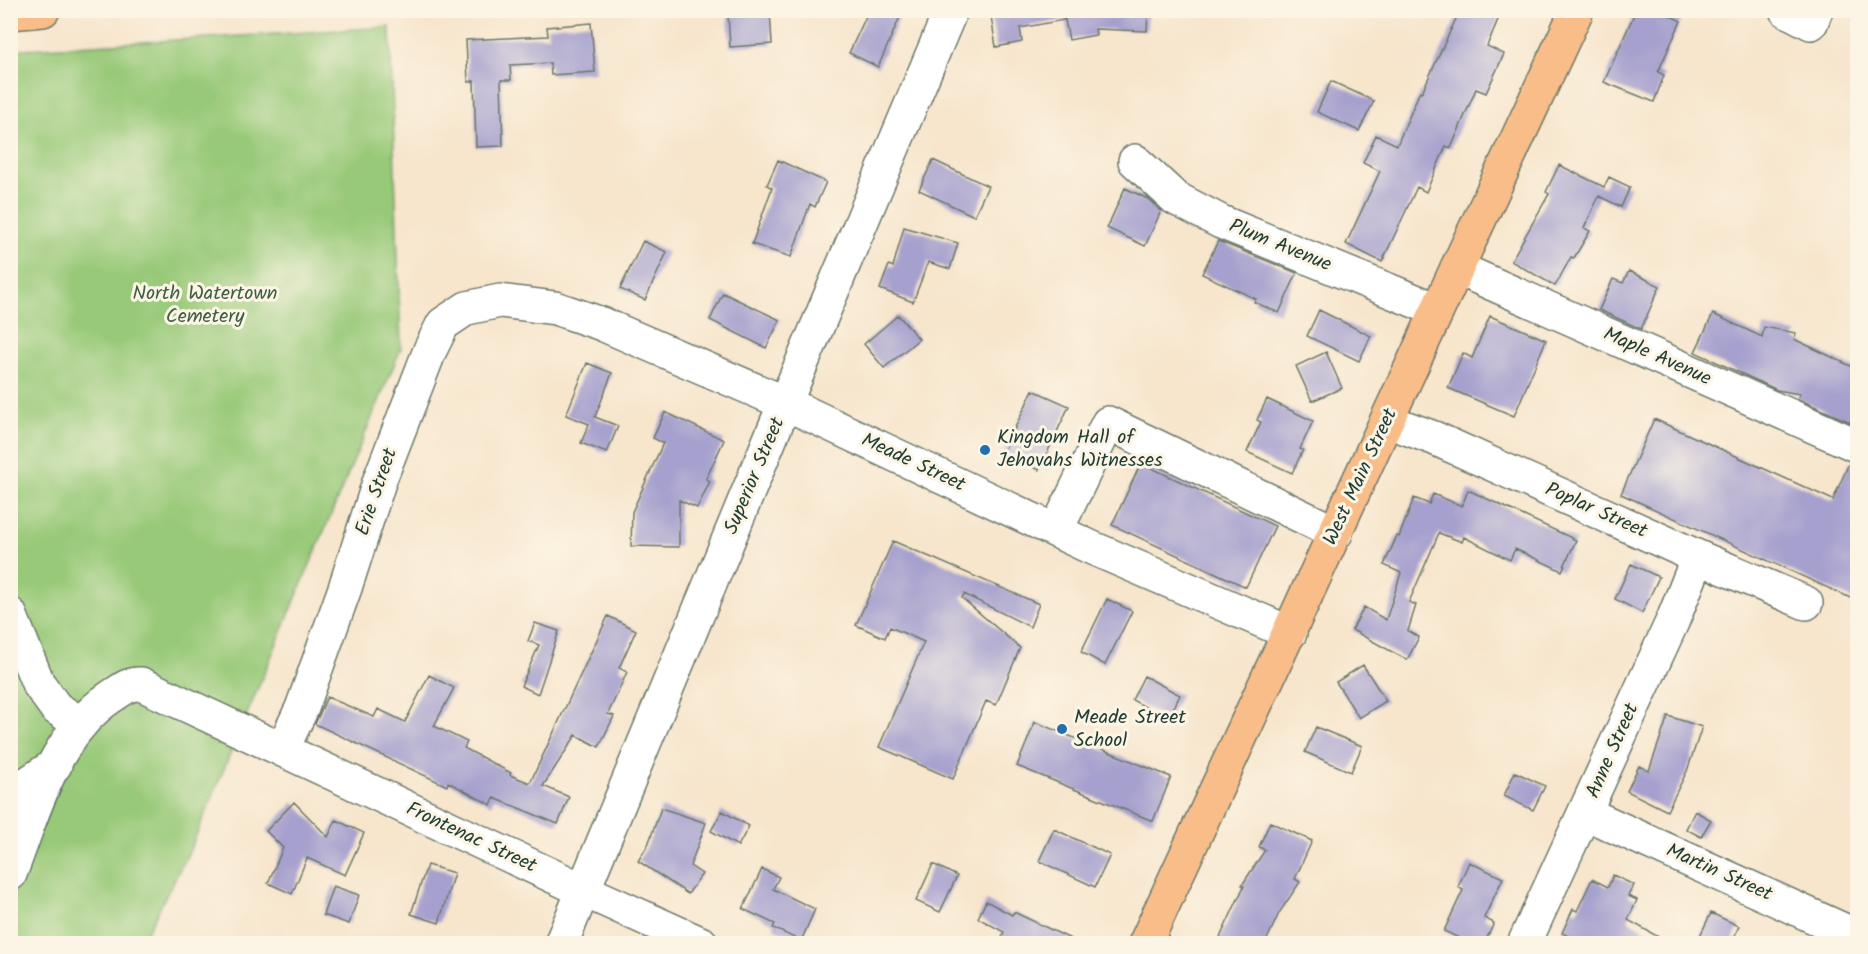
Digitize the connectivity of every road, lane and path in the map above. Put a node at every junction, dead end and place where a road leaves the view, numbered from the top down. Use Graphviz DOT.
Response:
graph roads {
  1 [pos="43,10"];
  2 [pos="951,10"];
  3 [pos="1577,10"];
  4 [pos="1785,10"];
  5 [pos="1816,10"];
  6 [pos="10,13"];
  7 [pos="1135,161"];
  8 [pos="1456,268"];
  9 [pos="533,305"];
  10 [pos="1437,310"];
  11 [pos="785,403"];
  12 [pos="1387,422"];
  13 [pos="1857,446"];
  14 [pos="1056,531"];
  15 [pos="1336,533"];
  16 [pos="1698,557"];
  17 [pos="1806,603"];
  18 [pos="10,614"];
  19 [pos="1290,633"];
  20 [pos="81,724"];
  21 [pos="282,750"];
  22 [pos="55,765"];
  23 [pos="10,795"];
  24 [pos="1585,813"];
  25 [pos="10,874"];
  26 [pos="583,890"];
  27 [pos="1852,934"];
  28 [pos="561,944"];
  29 [pos="702,944"];
  30 [pos="1145,944"];
  31 [pos="1524,944"];
  1 -- 6 [label="main road"];
  2 -- 11 [label="street, Superior Street"];
  3 -- 8 [label="main road, West Main Street"];
  4 -- 5 [label="street"];
  7 -- 10 [label="street, Plum Avenue"];
  8 -- 10 [label="main road, West Main Street"];
  8 -- 13 [label="street, Maple Avenue"];
  9 -- 11 [label="street, Meade Street"];
  9 -- 21 [label="street, Erie Street"];
  10 -- 12 [label="main road, West Main Street"];
  11 -- 14 [label="street, Meade Street"];
  11 -- 26 [label="street, Superior Street"];
  12 -- 15 [label="main road, West Main Street"];
  12 -- 16 [label="street, Poplar Street"];
  14 -- 15 [label="street"];
  14 -- 19 [label="street, Meade Street"];
  15 -- 19 [label="main road, West Main Street"];
  16 -- 17 [label="street, Poplar Street"];
  16 -- 24 [label="street, Anne Street"];
  18 -- 20 [label="street"];
  19 -- 30 [label="main road, West Main Street"];
  20 -- 21 [label="street, Frontenac Street"];
  20 -- 22 [label="street"];
  21 -- 26 [label="street, Frontenac Street"];
  22 -- 23 [label="street"];
  22 -- 25 [label="street"];
  24 -- 27 [label="street, Martin Street"];
  24 -- 31 [label="street, Anne Street"];
  26 -- 28 [label="street, Superior Street"];
  26 -- 29 [label="street, Frontenac Street"];
}
